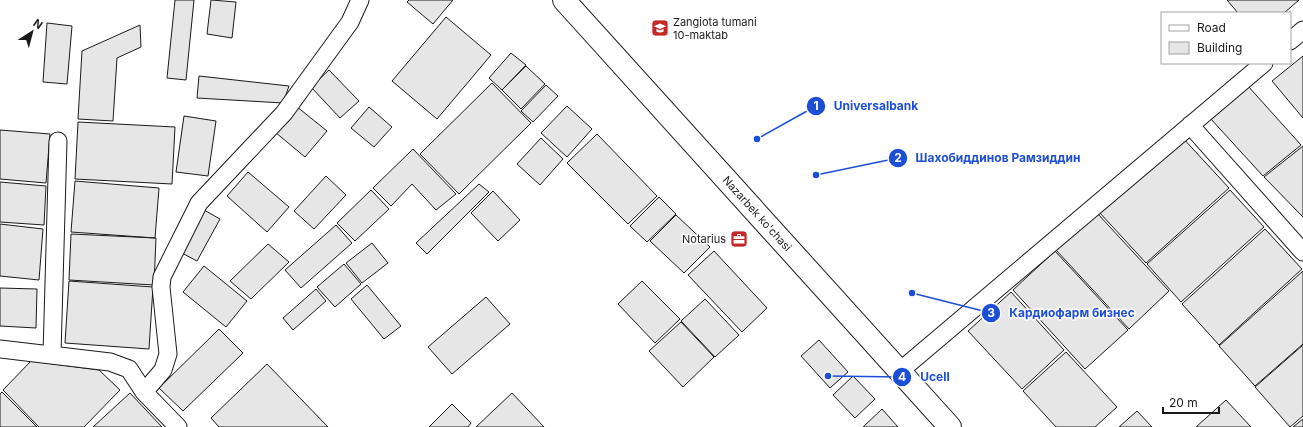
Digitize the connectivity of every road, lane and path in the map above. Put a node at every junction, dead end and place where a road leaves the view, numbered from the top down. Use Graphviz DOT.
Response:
graph roads {
  1 [pos="360,0"];
  2 [pos="564,0"];
  3 [pos="1303,30"];
  4 [pos="1291,40"];
  5 [pos="1263,64"];
  6 [pos="1190,126"];
  7 [pos="58,141"];
  8 [pos="1303,252"];
  9 [pos="0,349"];
  10 [pos="52,354"];
  11 [pos="900,371"];
  12 [pos="144,392"];
  13 [pos="178,427"];
  14 [pos="950,427"];
  1 -- 12 [label="street"];
  2 -- 11 [label="main road, Nazarbek ko'chasi"];
  3 -- 4 [label="street"];
  5 -- 6 [label="street"];
  6 -- 8 [label="street"];
  6 -- 11 [label="street"];
  7 -- 10 [label="street"];
  9 -- 10 [label="street"];
  10 -- 12 [label="street"];
  11 -- 14 [label="main road, Nazarbek ko'chasi"];
  12 -- 13 [label="street"];
}
